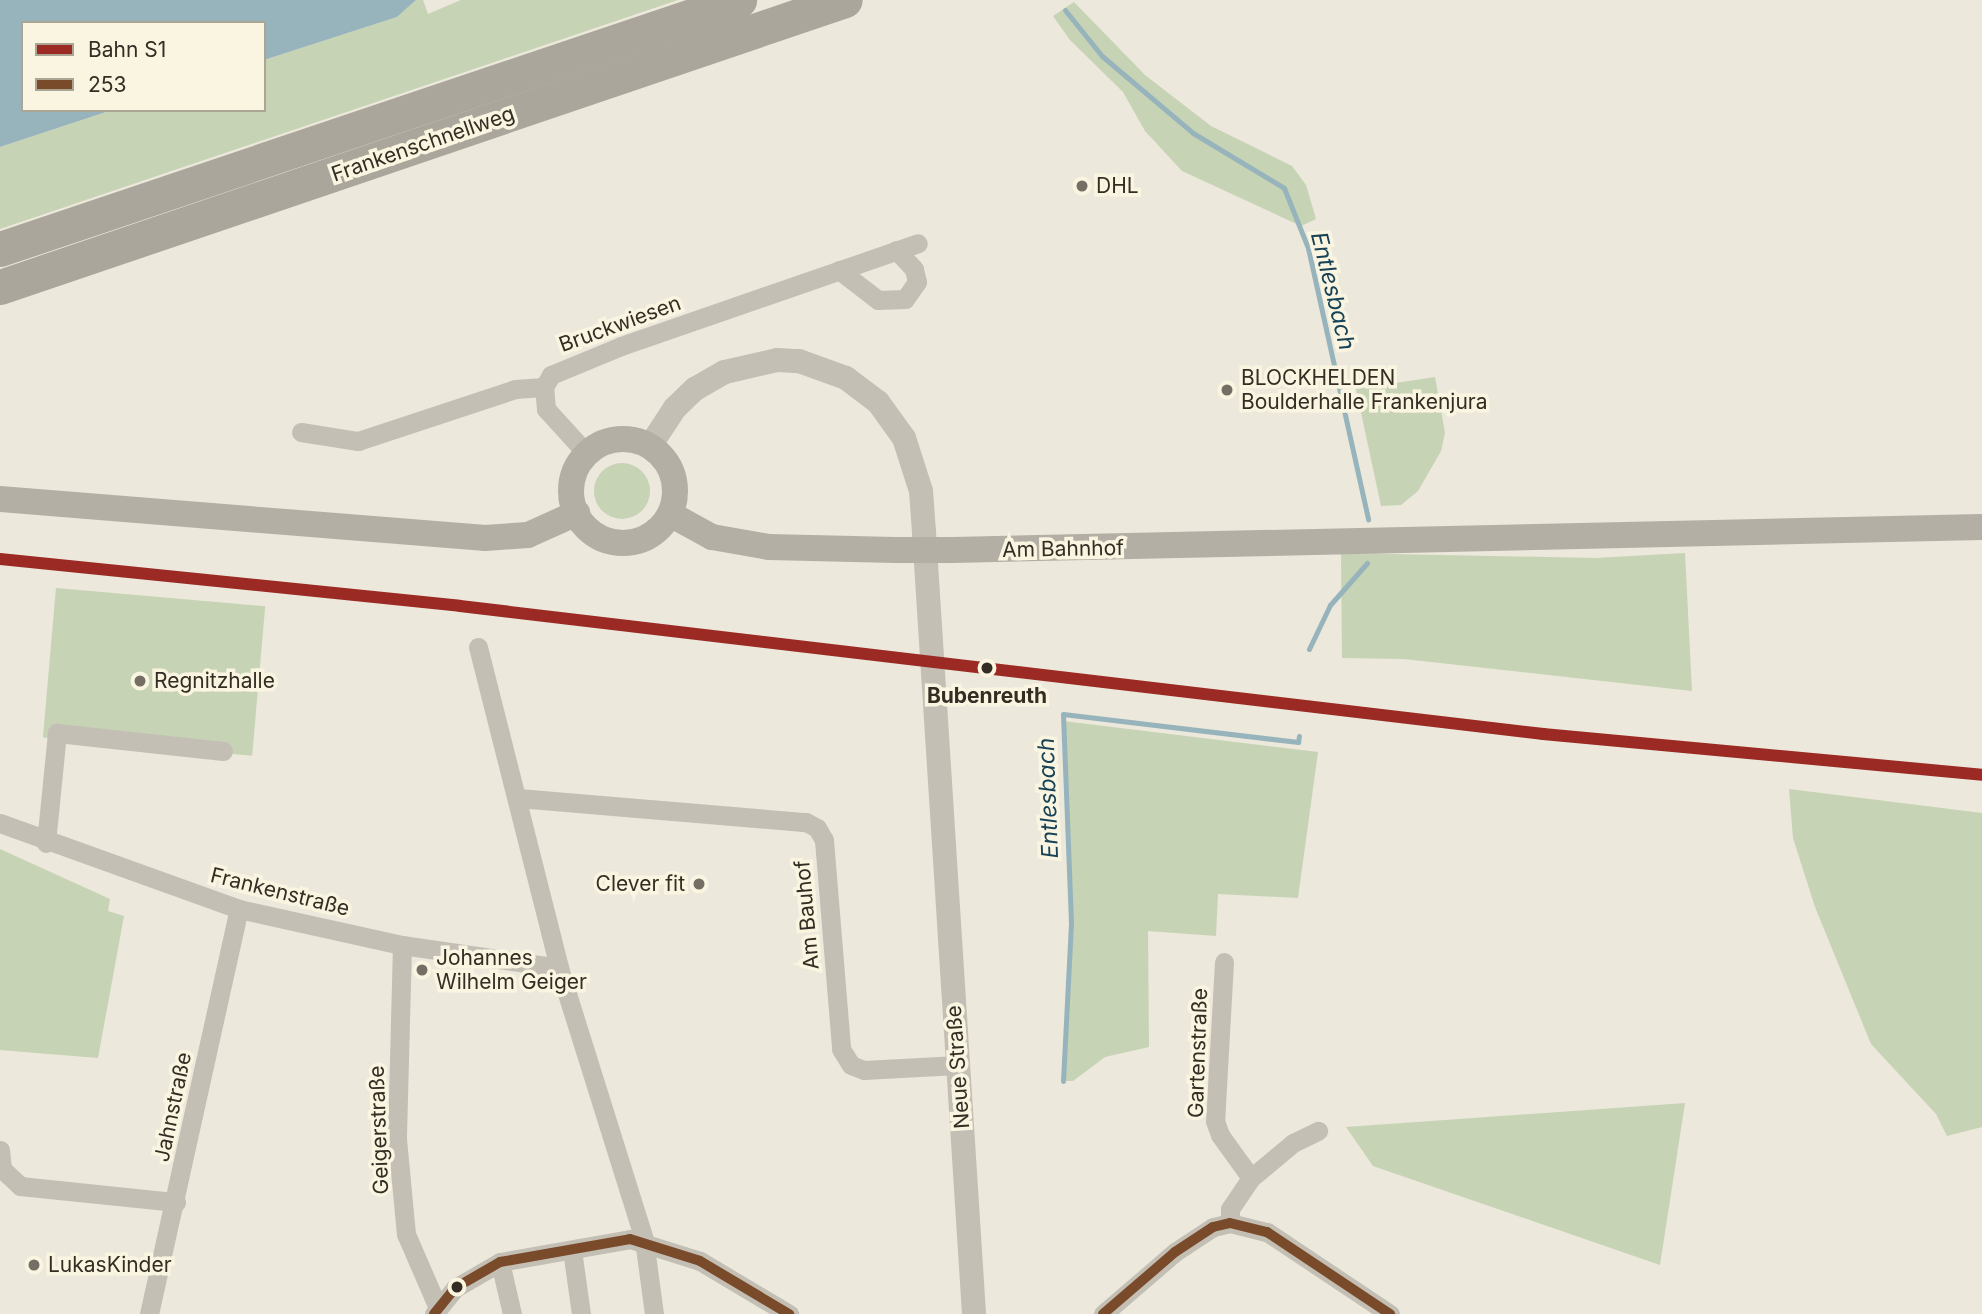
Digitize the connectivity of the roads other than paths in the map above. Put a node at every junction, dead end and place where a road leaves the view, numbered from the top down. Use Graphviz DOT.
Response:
graph roads {
  1 [pos="740,0"];
  2 [pos="845,0"];
  3 [pos="918,243"];
  4 [pos="0,250"];
  5 [pos="896,250"];
  6 [pos="839,270"];
  7 [pos="0,287"];
  8 [pos="544,387"];
  9 [pos="301,432"];
  10 [pos="650,446"];
  11 [pos="587,454"];
  12 [pos="0,499"];
  13 [pos="577,513"];
  14 [pos="670,514"];
  15 [pos="1982,527"];
  16 [pos="478,646"];
  17 [pos="223,751"];
  18 [pos="518,798"];
  19 [pos="0,823"];
  20 [pos="46,843"];
  21 [pos="239,909"];
  22 [pos="402,945"];
  23 [pos="1223,962"];
  24 [pos="559,968"];
  25 [pos="957,1065"];
  26 [pos="1318,1131"];
  27 [pos="0,1150"];
  28 [pos="1251,1178"];
  29 [pos="176,1202"];
  30 [pos="1230,1223"];
  31 [pos="644,1240"];
  32 [pos="572,1250"];
  33 [pos="500,1262"];
  34 [pos="436,1311"];
  35 [pos="149,1314"];
  36 [pos="512,1314"];
  37 [pos="581,1314"];
  38 [pos="654,1314"];
  39 [pos="789,1314"];
  40 [pos="974,1314"];
  41 [pos="1104,1314"];
  42 [pos="1390,1314"];
  1 -- 4 [label="highway, Frankenschnellweg"];
  2 -- 7 [label="highway, Frankenschnellweg"];
  3 -- 5 [label="street, Bruckwiesen"];
  5 -- 6 [label="street, Bruckwiesen"];
  5 -- 6 [label="street"];
  6 -- 8 [label="street, Bruckwiesen"];
  8 -- 9 [label="street"];
  8 -- 11 [label="street"];
  10 -- 11 [label="main road"];
  10 -- 14 [label="main road"];
  10 -- 25 [label="street, Neue Straße"];
  11 -- 13 [label="main road"];
  12 -- 13 [label="main road"];
  13 -- 14 [label="main road"];
  14 -- 15 [label="main road, Am Bahnhof, bridge"];
  16 -- 18 [label="street"];
  17 -- 20 [label="street"];
  18 -- 24 [label="street"];
  18 -- 25 [label="street, Am Bauhof"];
  19 -- 20 [label="street, Frankenstraße"];
  20 -- 21 [label="street, Frankenstraße"];
  21 -- 22 [label="street, Frankenstraße"];
  21 -- 29 [label="street, Jahnstraße"];
  22 -- 24 [label="street, Frankenstraße"];
  22 -- 34 [label="street, Geigerstraße"];
  23 -- 28 [label="street, Gartenstraße"];
  24 -- 31 [label="street"];
  25 -- 40 [label="street, Neue Straße"];
  26 -- 28 [label="street"];
  27 -- 29 [label="street"];
  28 -- 30 [label="street"];
  29 -- 35 [label="street, Jahnstraße"];
  30 -- 41 [label="street"];
  30 -- 42 [label="street"];
  31 -- 32 [label="street"];
  31 -- 38 [label="street"];
  31 -- 39 [label="street"];
  32 -- 33 [label="street"];
  32 -- 37 [label="street"];
  33 -- 34 [label="street"];
  33 -- 36 [label="street"];
}
